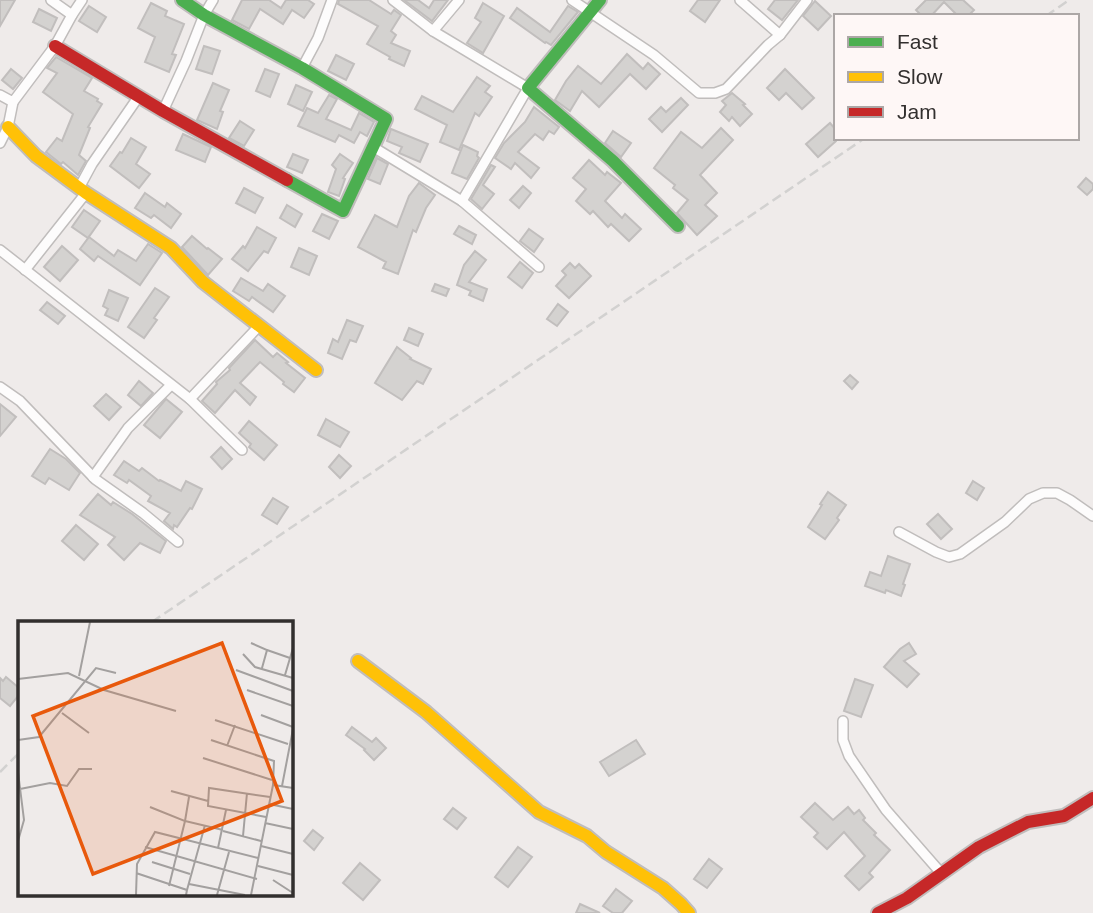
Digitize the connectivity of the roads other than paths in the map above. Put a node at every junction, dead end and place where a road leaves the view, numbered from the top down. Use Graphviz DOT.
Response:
graph roads {
  1 [pos="51,0"];
  2 [pos="82,0"];
  3 [pos="182,0"];
  4 [pos="213,0"];
  5 [pos="332,0"];
  6 [pos="393,0"];
  7 [pos="459,0"];
  8 [pos="572,0"];
  9 [pos="600,0"];
  10 [pos="740,0"];
  11 [pos="807,0"];
  12 [pos="590,13"];
  13 [pos="72,15"];
  14 [pos="204,15"];
  15 [pos="433,30"];
  16 [pos="780,35"];
  17 [pos="55,46"];
  18 [pos="302,68"];
  19 [pos="528,88"];
  20 [pos="0,95"];
  21 [pos="139,96"];
  22 [pos="13,102"];
  23 [pos="163,111"];
  24 [pos="8,127"];
  25 [pos="0,143"];
  26 [pos="373,147"];
  27 [pos="82,190"];
  28 [pos="462,201"];
  29 [pos="678,226"];
  30 [pos="0,250"];
  31 [pos="539,267"];
  32 [pos="25,270"];
  33 [pos="259,326"];
  34 [pos="316,370"];
  35 [pos="171,384"];
  36 [pos="0,387"];
  37 [pos="190,399"];
  38 [pos="242,450"];
  39 [pos="93,477"];
  40 [pos="1093,516"];
  41 [pos="899,532"];
  42 [pos="178,541"];
  43 [pos="358,661"];
  44 [pos="843,721"];
  45 [pos="1093,798"];
  46 [pos="941,873"];
  47 [pos="689,913"];
  48 [pos="878,913"];
  1 -- 13 [label="street"];
  2 -- 13 [label="street"];
  3 -- 14 [label="street"];
  4 -- 14 [label="street"];
  5 -- 18 [label="street"];
  6 -- 15 [label="street"];
  7 -- 15 [label="street"];
  8 -- 12 [label="street"];
  9 -- 12 [label="street"];
  10 -- 16 [label="street"];
  11 -- 16 [label="street"];
  12 -- 16 [label="street"];
  12 -- 19 [label="street"];
  13 -- 17 [label="street"];
  14 -- 18 [label="street"];
  14 -- 23 [label="street"];
  15 -- 19 [label="street"];
  17 -- 21 [label="street"];
  17 -- 22 [label="street"];
  18 -- 26 [label="street"];
  19 -- 28 [label="street"];
  19 -- 29 [label="street"];
  20 -- 22 [label="street"];
  21 -- 23 [label="street"];
  21 -- 27 [label="street"];
  22 -- 24 [label="street"];
  23 -- 26 [label="street"];
  24 -- 25 [label="street"];
  24 -- 27 [label="street"];
  26 -- 28 [label="street"];
  27 -- 32 [label="street"];
  27 -- 33 [label="street"];
  28 -- 31 [label="street"];
  30 -- 32 [label="street"];
  32 -- 35 [label="street"];
  33 -- 34 [label="street"];
  33 -- 37 [label="street"];
  35 -- 37 [label="street"];
  35 -- 39 [label="street"];
  36 -- 39 [label="street"];
  37 -- 38 [label="street"];
  39 -- 42 [label="street"];
  40 -- 41 [label="street"];
  43 -- 47 [label="street"];
  44 -- 46 [label="street"];
  45 -- 46 [label="street"];
  46 -- 48 [label="street"];
}
